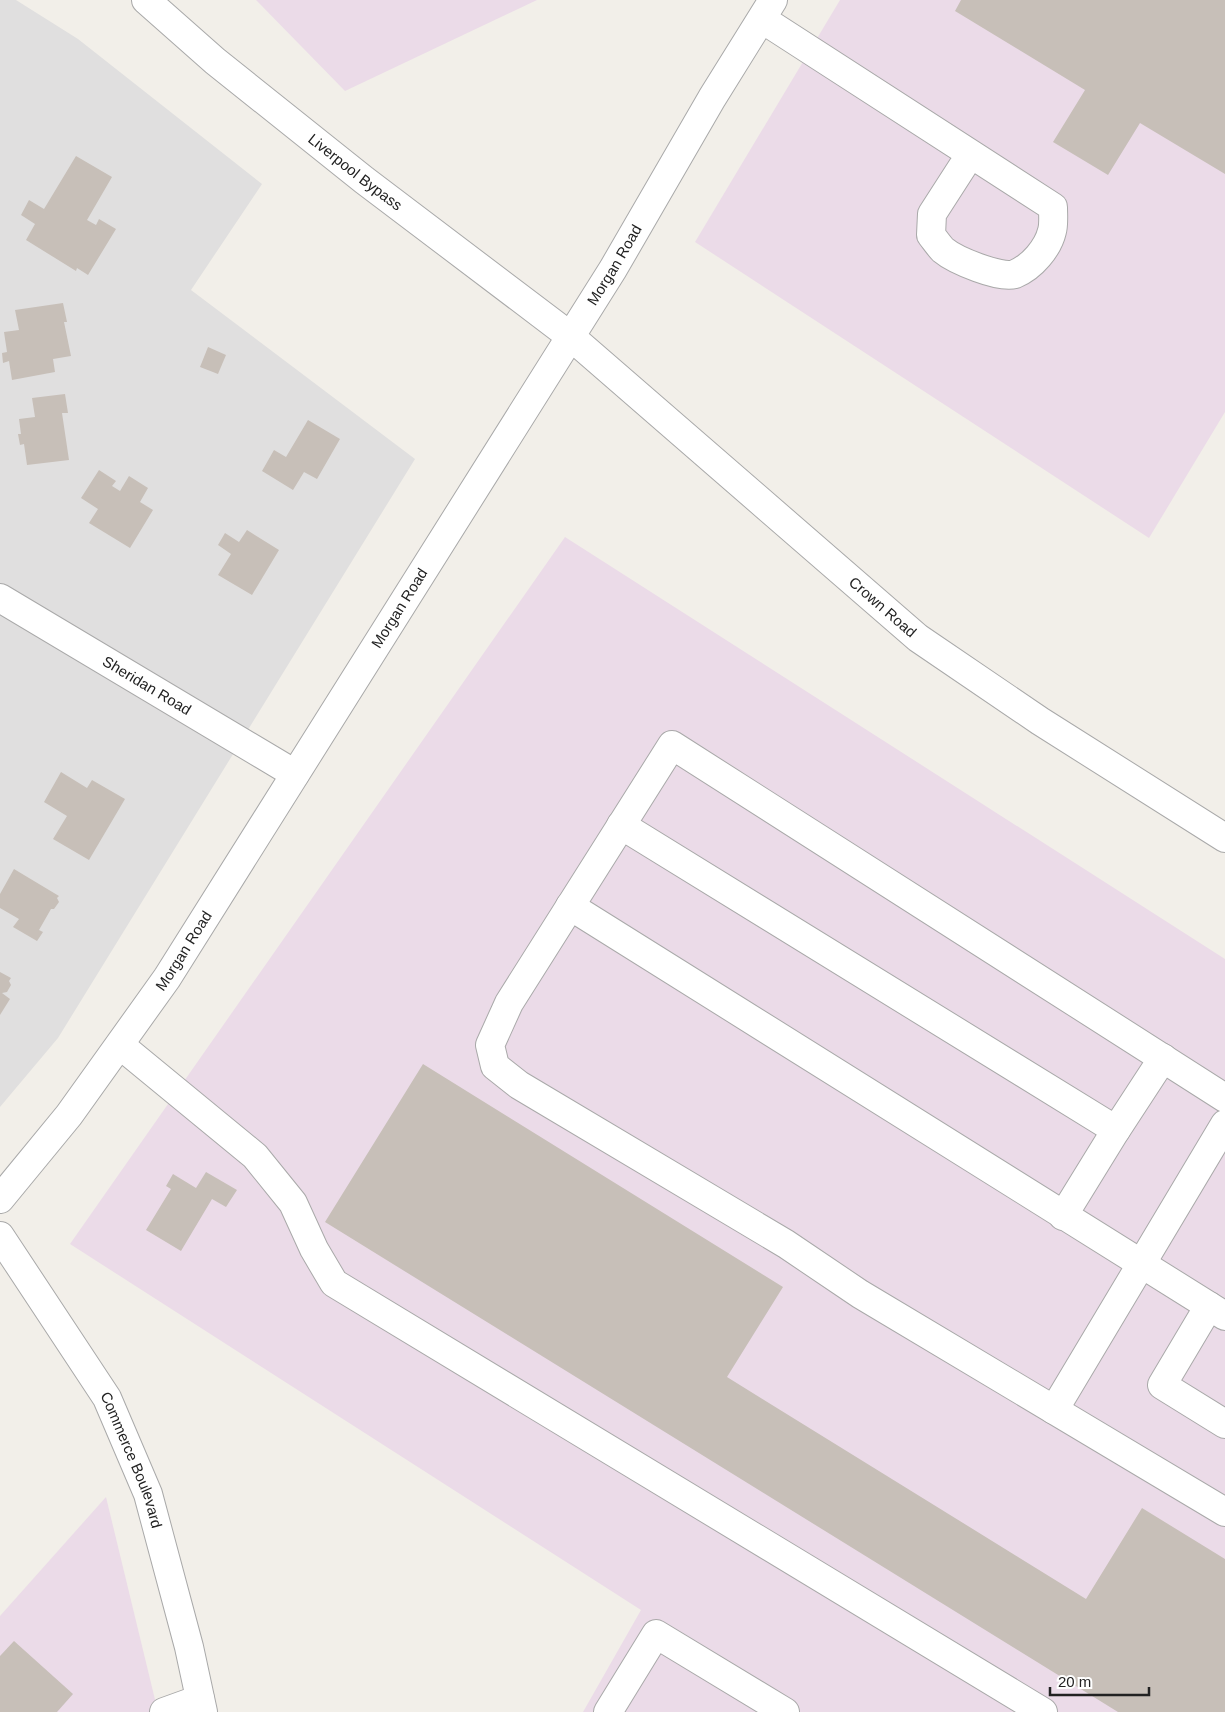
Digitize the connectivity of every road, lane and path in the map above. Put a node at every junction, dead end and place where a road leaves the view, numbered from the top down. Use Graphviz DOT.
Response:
graph roads {
  1 [pos="146,0"];
  2 [pos="768,10"];
  3 [pos="970,155"];
  4 [pos="570,336"];
  5 [pos="0,598"];
  6 [pos="295,774"];
  7 [pos="621,825"];
  8 [pos="1225,838"];
  9 [pos="570,906"];
  10 [pos="120,1045"];
  11 [pos="1163,1058"];
  12 [pos="1225,1098"];
  13 [pos="1225,1124"];
  14 [pos="1116,1130"];
  15 [pos="0,1199"];
  16 [pos="1063,1216"];
  17 [pos="0,1236"];
  18 [pos="1141,1264"];
  19 [pos="1217,1311"];
  20 [pos="1054,1410"];
  21 [pos="1225,1424"];
  22 [pos="1225,1512"];
  23 [pos="202,1705"];
  24 [pos="164,1712"];
  25 [pos="608,1712"];
  26 [pos="785,1712"];
  27 [pos="1043,1712"];
  1 -- 4 [label="street, Liverpool Bypass"];
  2 -- 3 [label="street"];
  2 -- 4 [label="street, Morgan Road"];
  3 -- 3 [label="street"];
  4 -- 6 [label="street, Morgan Road"];
  4 -- 8 [label="street, Crown Road"];
  5 -- 6 [label="street, Sheridan Road"];
  6 -- 10 [label="street, Morgan Road"];
  7 -- 9 [label="street"];
  7 -- 11 [label="street"];
  7 -- 14 [label="street"];
  9 -- 16 [label="street"];
  9 -- 20 [label="street"];
  10 -- 15 [label="street, Morgan Road"];
  10 -- 27 [label="street"];
  11 -- 12 [label="street"];
  11 -- 14 [label="street"];
  13 -- 18 [label="street"];
  14 -- 16 [label="street"];
  16 -- 18 [label="street"];
  17 -- 23 [label="street, Commerce Boulevard"];
  18 -- 19 [label="street"];
  18 -- 20 [label="street"];
  19 -- 21 [label="street"];
  20 -- 22 [label="street"];
  23 -- 24 [label="street"];
  25 -- 26 [label="street"];
}
